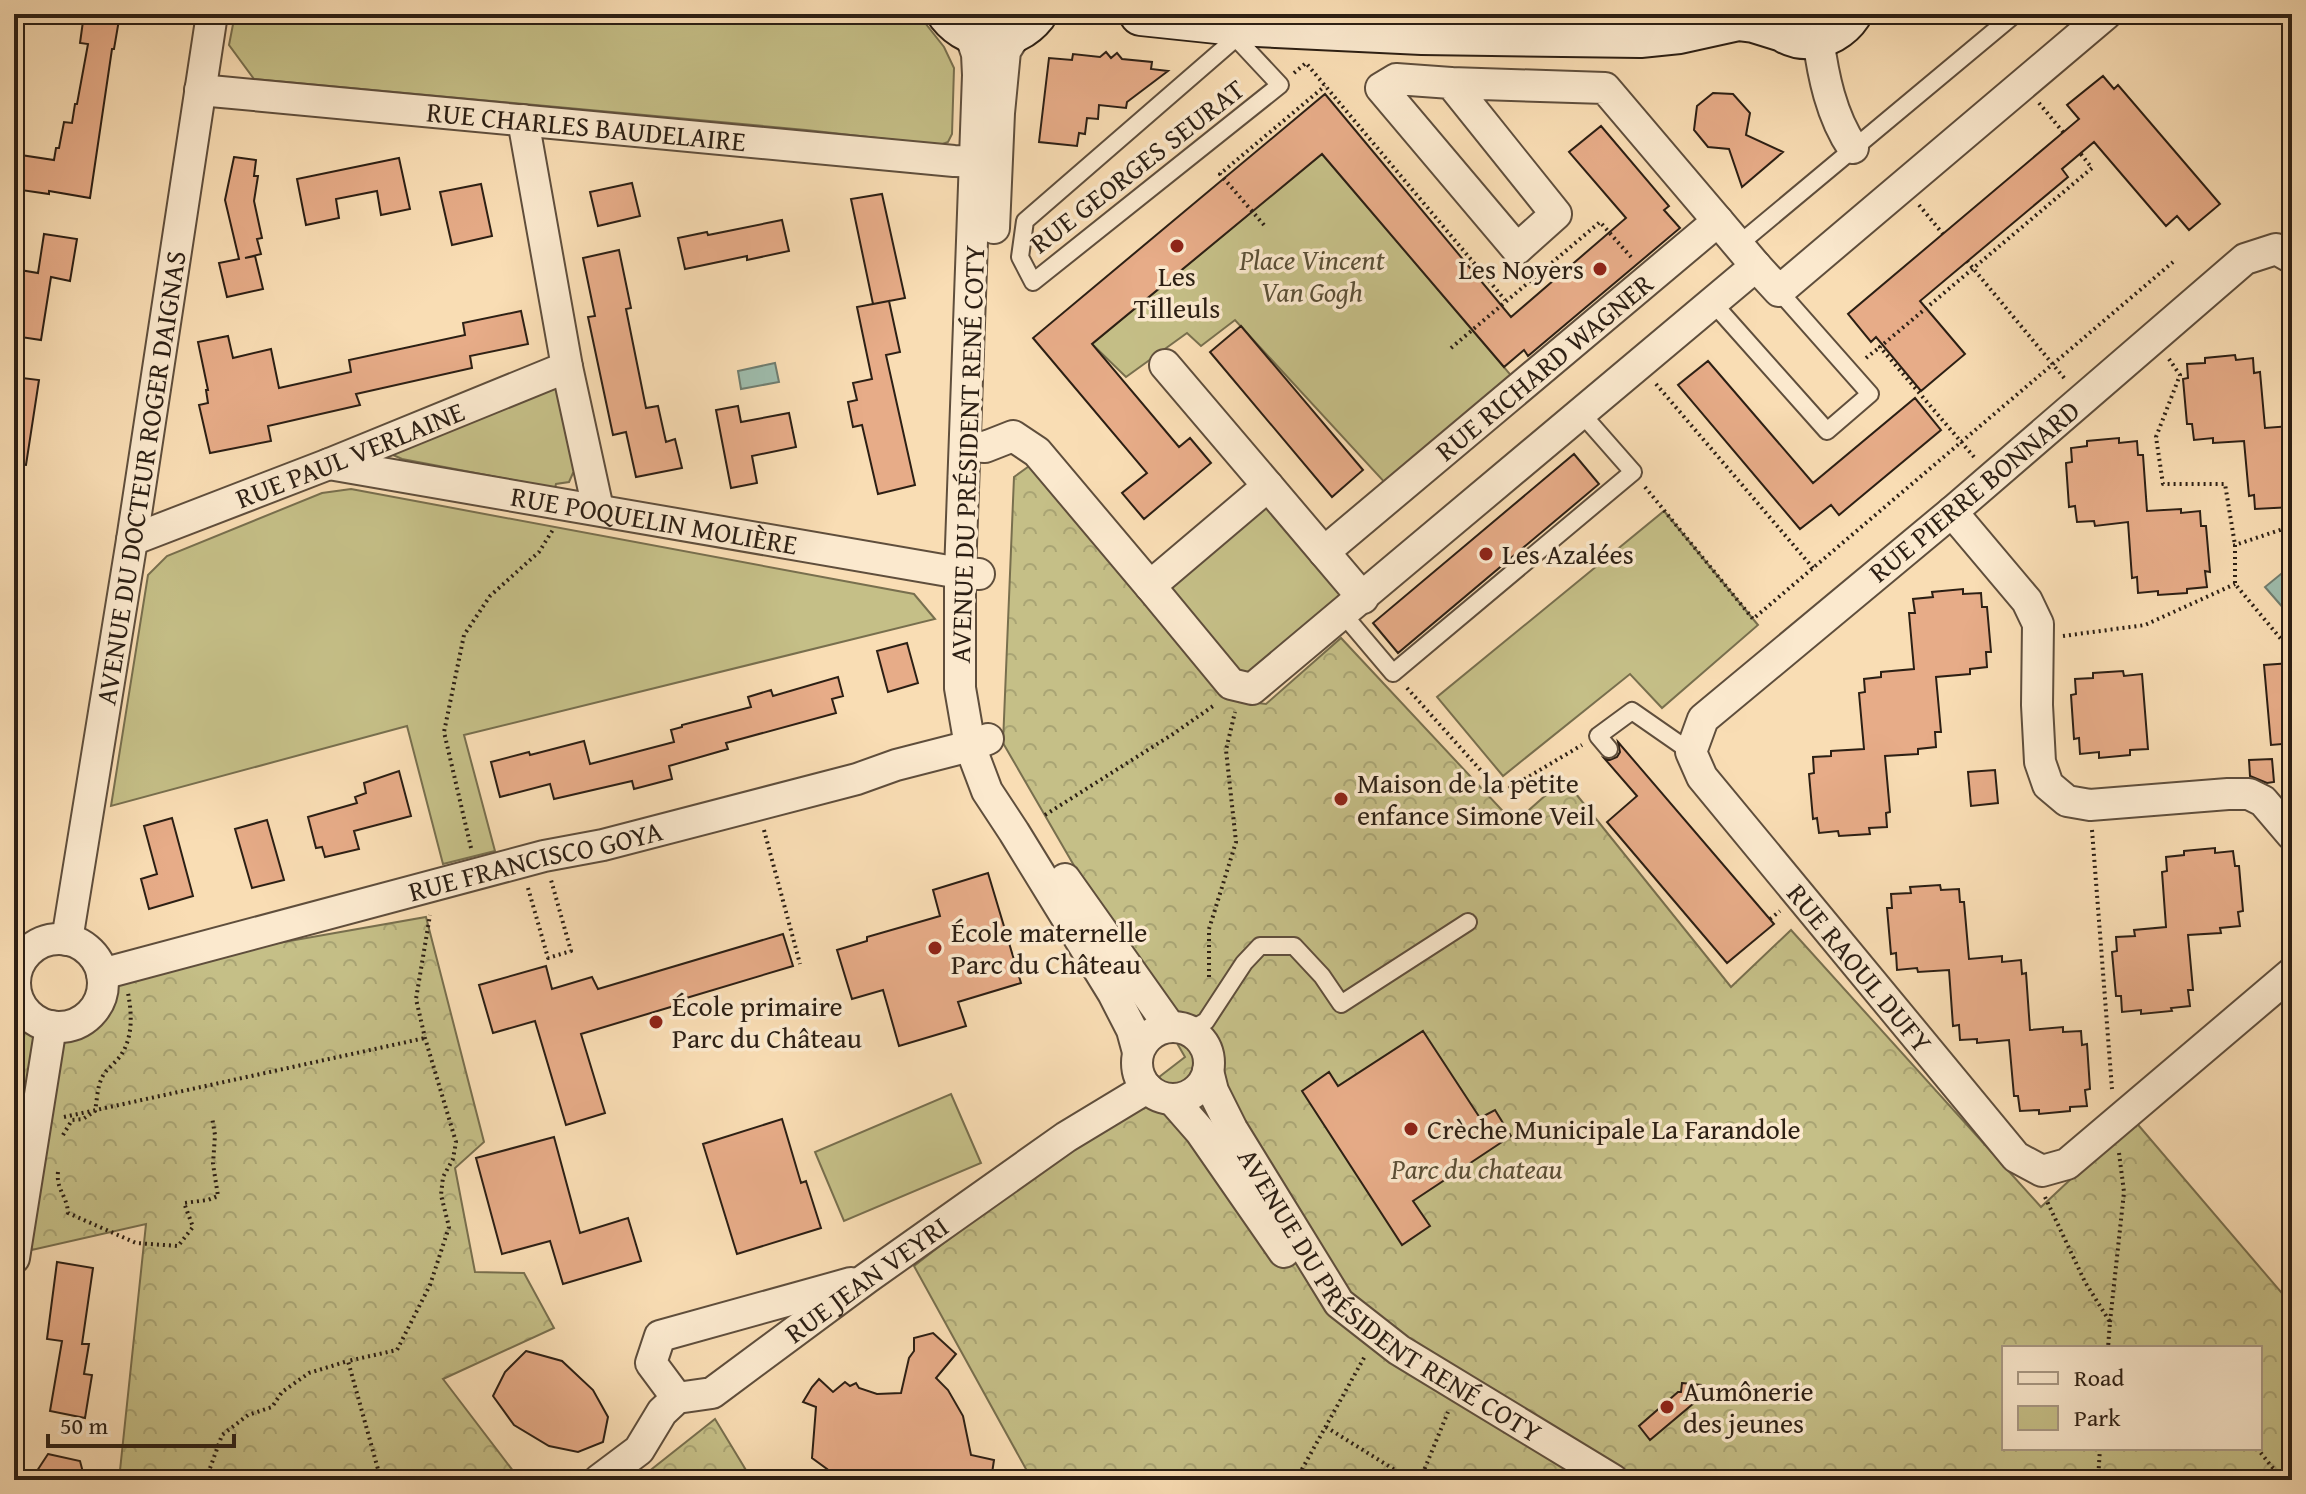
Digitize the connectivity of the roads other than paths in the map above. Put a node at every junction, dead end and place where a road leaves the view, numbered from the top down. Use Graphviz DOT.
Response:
graph roads {
  1 [pos="212,14"];
  2 [pos="1141,14"];
  3 [pos="1554,14"];
  4 [pos="1663,14"];
  5 [pos="2015,14"];
  6 [pos="2106,14"];
  7 [pos="1027,21"];
  8 [pos="1820,21"];
  9 [pos="959,22"];
  10 [pos="1236,31"];
  11 [pos="1451,83"];
  12 [pos="200,90"];
  13 [pos="523,120"];
  14 [pos="1853,148"];
  15 [pos="985,162"];
  16 [pos="1718,221"];
  17 [pos="2284,254"];
  18 [pos="1747,256"];
  19 [pos="1779,291"];
  20 [pos="1713,303"];
  21 [pos="1165,365"];
  22 [pos="567,367"];
  23 [pos="1582,414"];
  24 [pos="976,447"];
  25 [pos="329,464"];
  26 [pos="1268,486"];
  27 [pos="598,509"];
  28 [pos="1952,512"];
  29 [pos="132,540"];
  30 [pos="1324,552"];
  31 [pos="970,573"];
  32 [pos="1150,586"];
  33 [pos="1353,606"];
  34 [pos="980,742"];
  35 [pos="1609,749"];
  36 [pos="1691,752"];
  37 [pos="2292,835"];
  38 [pos="1468,922"];
  39 [pos="67,940"];
  40 [pos="17,961"];
  41 [pos="112,971"];
  42 [pos="2292,973"];
  43 [pos="15,995"];
  44 [pos="51,1026"];
  45 [pos="1179,1029"];
  46 [pos="1138,1052"];
  47 [pos="1208,1071"];
  48 [pos="1160,1093"];
  49 [pos="14,1258"];
  50 [pos="867,1278"];
  51 [pos="677,1398"];
  52 [pos="599,1480"];
  53 [pos="1581,1480"];
  54 [pos="1613,1480"];
  1 -- 12 [label="street, AVENUE DU DOCTEUR ROGER DAIGNAS"];
  2 -- 10 [label="main road"];
  3 -- 4 [label="main road"];
  5 -- 14 [label="lane"];
  6 -- 19 [label="street"];
  7 -- 9 [label="main road"];
  7 -- 15 [label="street, AVENUE DU PRÉSIDENT RENÉ COTY"];
  8 -- 10 [label="main road"];
  8 -- 14 [label="street"];
  9 -- 15 [label="street, AVENUE DU PRÉSIDENT RENÉ COTY"];
  10 -- 10 [label="lane, RUE GEORGES SEURAT"];
  11 -- 11 [label="street"];
  11 -- 16 [label="street"];
  12 -- 13 [label="street, RUE CHARLES BAUDELAIRE"];
  12 -- 29 [label="street, AVENUE DU DOCTEUR ROGER DAIGNAS"];
  13 -- 15 [label="street, RUE CHARLES BAUDELAIRE"];
  13 -- 22 [label="street"];
  14 -- 18 [label="lane"];
  15 -- 24 [label="street, AVENUE DU PRÉSIDENT RENÉ COTY"];
  16 -- 18 [label="street"];
  16 -- 30 [label="street, RUE RICHARD WAGNER"];
  17 -- 28 [label="street, RUE PIERRE BONNARD"];
  18 -- 19 [label="street"];
  18 -- 20 [label="street"];
  19 -- 20 [label="lane"];
  20 -- 23 [label="street"];
  21 -- 26 [label="street"];
  22 -- 25 [label="street, RUE PAUL VERLAINE"];
  22 -- 27 [label="street"];
  23 -- 33 [label="street"];
  23 -- 33 [label="lane"];
  24 -- 31 [label="street, AVENUE DU PRÉSIDENT RENÉ COTY"];
  24 -- 32 [label="street"];
  25 -- 27 [label="street, RUE POQUELIN MOLIÈRE"];
  25 -- 29 [label="street, RUE PAUL VERLAINE"];
  26 -- 30 [label="street"];
  26 -- 32 [label="street"];
  27 -- 31 [label="street, RUE POQUELIN MOLIÈRE"];
  28 -- 36 [label="street, RUE PIERRE BONNARD"];
  28 -- 37 [label="street"];
  29 -- 39 [label="street, AVENUE DU DOCTEUR ROGER DAIGNAS"];
  30 -- 33 [label="street"];
  31 -- 34 [label="street, AVENUE DU PRÉSIDENT RENÉ COTY"];
  32 -- 33 [label="street"];
  34 -- 41 [label="street, RUE FRANCISCO GOYA"];
  34 -- 45 [label="street, AVENUE DU PRÉSIDENT RENÉ COTY"];
  34 -- 46 [label="street, AVENUE DU PRÉSIDENT RENÉ COTY"];
  35 -- 36 [label="lane"];
  36 -- 42 [label="street, RUE RAOUL DUFY"];
  38 -- 45 [label="lane"];
  39 -- 40 [label="street"];
  39 -- 41 [label="street"];
  40 -- 43 [label="street"];
  41 -- 44 [label="street"];
  43 -- 44 [label="street"];
  44 -- 49 [label="street"];
  45 -- 46 [label="street"];
  45 -- 47 [label="street"];
  46 -- 48 [label="street"];
  47 -- 48 [label="street"];
  47 -- 54 [label="street, AVENUE DU PRÉSIDENT RENÉ COTY"];
  48 -- 50 [label="street, RUE JEAN VEYRI"];
  48 -- 53 [label="street, AVENUE DU PRÉSIDENT RENÉ COTY"];
  50 -- 51 [label="street, RUE JEAN VEYRI"];
  50 -- 51 [label="street"];
  51 -- 52 [label="street"];
}
